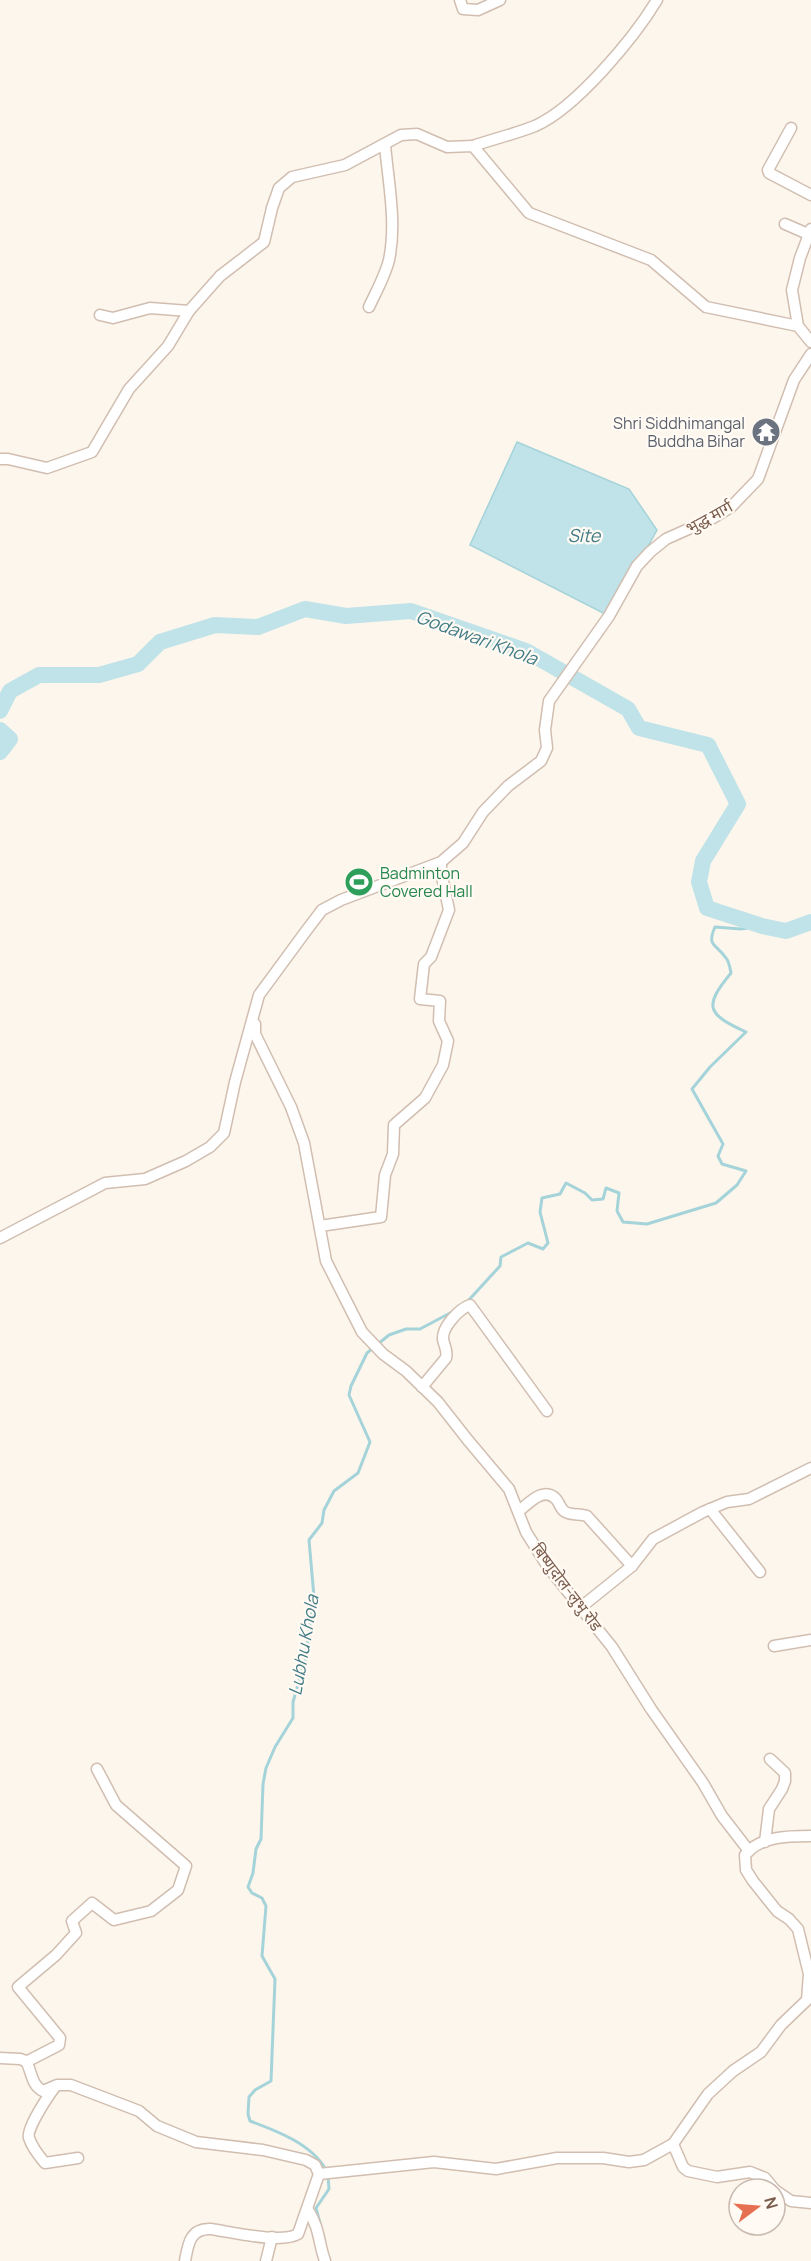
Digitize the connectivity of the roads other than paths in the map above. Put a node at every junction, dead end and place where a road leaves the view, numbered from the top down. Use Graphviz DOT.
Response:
graph roads {
  1 [pos="460,0"];
  2 [pos="500,0"];
  3 [pos="657,0"];
  4 [pos="790,128"];
  5 [pos="385,144"];
  6 [pos="473,146"];
  7 [pos="811,195"];
  8 [pos="785,224"];
  9 [pos="809,232"];
  10 [pos="369,307"];
  11 [pos="189,311"];
  12 [pos="100,315"];
  13 [pos="798,326"];
  14 [pos="811,342"];
  15 [pos="810,358"];
  16 [pos="0,459"];
  17 [pos="441,862"];
  18 [pos="254,1018"];
  19 [pos="320,1226"];
  20 [pos="0,1238"];
  21 [pos="422,1387"];
  22 [pos="548,1412"];
  23 [pos="811,1468"];
  24 [pos="710,1509"];
  25 [pos="519,1511"];
  26 [pos="632,1566"];
  27 [pos="760,1572"];
  28 [pos="580,1608"];
  29 [pos="811,1640"];
  30 [pos="774,1646"];
  31 [pos="770,1759"];
  32 [pos="97,1769"];
  33 [pos="811,1836"];
  34 [pos="765,1842"];
  35 [pos="749,1851"];
  36 [pos="809,2000"];
  37 [pos="0,2058"];
  38 [pos="26,2062"];
  39 [pos="57,2085"];
  40 [pos="673,2144"];
  41 [pos="78,2158"];
  42 [pos="325,2173"];
  43 [pos="762,2177"];
  44 [pos="787,2198"];
  45 [pos="811,2203"];
  46 [pos="308,2210"];
  47 [pos="272,2237"];
  48 [pos="185,2261"];
  49 [pos="266,2261"];
  50 [pos="325,2261"];
  1 -- 2 [label="street"];
  3 -- 6 [label="street"];
  4 -- 7 [label="street"];
  5 -- 6 [label="street"];
  5 -- 10 [label="street"];
  5 -- 11 [label="street"];
  6 -- 13 [label="street"];
  8 -- 9 [label="street"];
  9 -- 13 [label="street"];
  11 -- 12 [label="street"];
  11 -- 16 [label="street"];
  13 -- 14 [label="street"];
  15 -- 17 [label="street, भुद्ध मार्ग"];
  17 -- 18 [label="street"];
  17 -- 19 [label="street"];
  18 -- 19 [label="street, बिष्णुदोल-लुभु रोड"];
  18 -- 20 [label="street"];
  19 -- 21 [label="street, बिष्णुदोल-लुभु रोड"];
  21 -- 22 [label="street"];
  21 -- 25 [label="street, बिष्णुदोल-लुभु रोड"];
  23 -- 24 [label="street"];
  24 -- 26 [label="street"];
  24 -- 27 [label="street"];
  25 -- 26 [label="street"];
  25 -- 28 [label="street, बिष्णुदोल-लुभु रोड"];
  26 -- 28 [label="street"];
  28 -- 35 [label="street, बिष्णुदोल-लुभु रोड"];
  29 -- 30 [label="street"];
  31 -- 34 [label="street"];
  32 -- 38 [label="street"];
  33 -- 34 [label="street"];
  34 -- 35 [label="street"];
  35 -- 36 [label="street"];
  36 -- 40 [label="street"];
  37 -- 38 [label="street"];
  38 -- 39 [label="street"];
  39 -- 41 [label="street"];
  39 -- 42 [label="street"];
  40 -- 42 [label="street"];
  40 -- 43 [label="street"];
  42 -- 46 [label="street"];
  44 -- 45 [label="street"];
  46 -- 47 [label="street"];
  46 -- 50 [label="street"];
  47 -- 48 [label="street"];
  47 -- 49 [label="street"];
}
